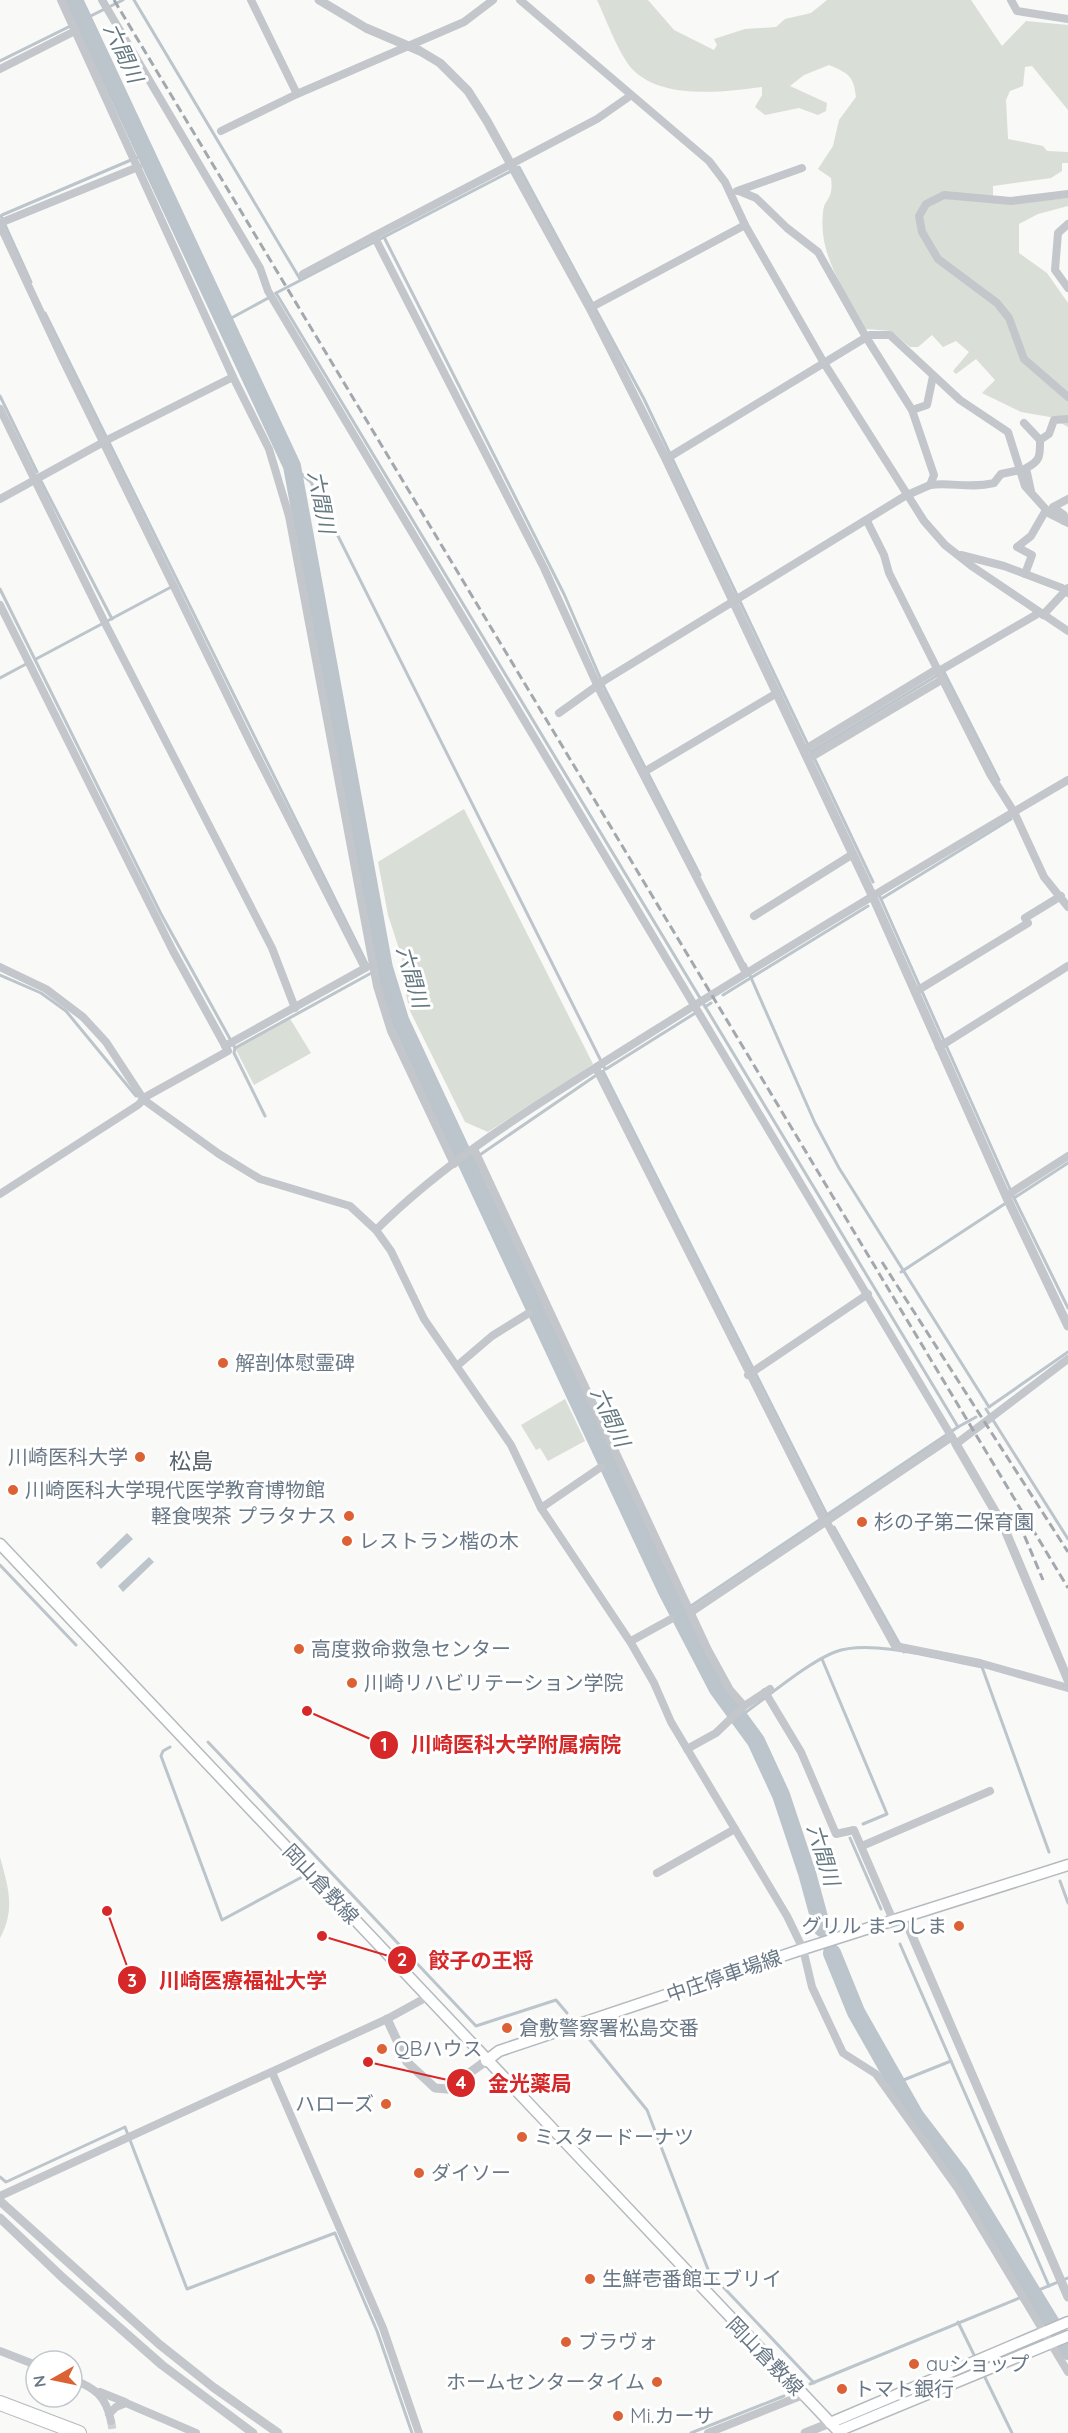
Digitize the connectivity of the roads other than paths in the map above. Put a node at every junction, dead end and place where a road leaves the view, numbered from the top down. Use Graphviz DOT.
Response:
graph roads {
  1 [pos="61,0"];
  2 [pos="251,0"];
  3 [pos="319,0"];
  4 [pos="493,0"];
  5 [pos="520,0"];
  6 [pos="1011,0"];
  7 [pos="105,6"];
  8 [pos="1068,19"];
  9 [pos="74,28"];
  10 [pos="407,45"];
  11 [pos="0,69"];
  12 [pos="297,94"];
  13 [pos="630,96"];
  14 [pos="221,131"];
  15 [pos="136,161"];
  16 [pos="802,168"];
  17 [pos="513,169"];
  18 [pos="739,191"];
  19 [pos="730,194"];
  20 [pos="1068,194"];
  21 [pos="2,223"];
  22 [pos="1068,224"];
  23 [pos="745,225"];
  24 [pos="376,240"];
  25 [pos="303,274"];
  26 [pos="1068,288"];
  27 [pos="594,306"];
  28 [pos="866,337"];
  29 [pos="824,363"];
  30 [pos="933,376"];
  31 [pos="233,377"];
  32 [pos="1068,397"];
  33 [pos="0,409"];
  34 [pos="912,410"];
  35 [pos="1068,419"];
  36 [pos="1024,423"];
  37 [pos="108,440"];
  38 [pos="1040,440"];
  39 [pos="670,457"];
  40 [pos="1020,471"];
  41 [pos="33,481"];
  42 [pos="930,485"];
  43 [pos="1032,495"];
  44 [pos="905,496"];
  45 [pos="1068,498"];
  46 [pos="0,499"];
  47 [pos="1046,510"];
  48 [pos="867,521"];
  49 [pos="1066,522"];
  50 [pos="957,554"];
  51 [pos="1026,574"];
  52 [pos="1067,591"];
  53 [pos="738,599"];
  54 [pos="0,605"];
  55 [pos="1041,614"];
  56 [pos="1068,631"];
  57 [pos="940,673"];
  58 [pos="601,684"];
  59 [pos="777,693"];
  60 [pos="559,713"];
  61 [pos="809,752"];
  62 [pos="650,770"];
  63 [pos="1068,780"];
  64 [pos="1014,812"];
  65 [pos="853,854"];
  66 [pos="1061,896"];
  67 [pos="873,897"];
  68 [pos="1068,907"];
  69 [pos="754,916"];
  70 [pos="1068,966"];
  71 [pos="0,967"];
  72 [pos="370,968"];
  73 [pos="749,972"];
  74 [pos="919,990"];
  75 [pos="700,1006"];
  76 [pos="295,1008"];
  77 [pos="230,1043"];
  78 [pos="943,1044"];
  79 [pos="599,1068"];
  80 [pos="144,1100"];
  81 [pos="475,1153"];
  82 [pos="1068,1156"];
  83 [pos="456,1163"];
  84 [pos="0,1194"];
  85 [pos="1010,1197"];
  86 [pos="376,1230"];
  87 [pos="868,1294"];
  88 [pos="529,1312"];
  89 [pos="1068,1326"];
  90 [pos="1068,1359"];
  91 [pos="459,1365"];
  92 [pos="752,1373"];
  93 [pos="952,1437"];
  94 [pos="601,1467"];
  95 [pos="541,1508"];
  96 [pos="826,1520"];
  97 [pos="0,1544"];
  98 [pos="688,1610"];
  99 [pos="671,1619"];
  100 [pos="631,1641"];
  101 [pos="1068,1680"];
  102 [pos="1068,1688"];
  103 [pos="743,1707"];
  104 [pos="687,1749"];
  105 [pos="990,1791"];
  106 [pos="735,1829"];
  107 [pos="862,1846"];
  108 [pos="1068,1865"];
  109 [pos="657,1874"];
  110 [pos="904,1917"];
  111 [pos="893,1920"];
  112 [pos="803,1949"];
  113 [pos="427,1997"];
  114 [pos="387,2019"];
  115 [pos="486,2061"];
  116 [pos="272,2072"];
  117 [pos="0,2196"];
  118 [pos="0,2200"];
  119 [pos="0,2218"];
  120 [pos="1068,2296"];
  121 [pos="1065,2323"];
  122 [pos="1045,2332"];
  123 [pos="1068,2336"];
  124 [pos="1052,2343"];
  125 [pos="0,2351"];
  126 [pos="24,2360"];
  127 [pos="1068,2372"];
  128 [pos="84,2385"];
  129 [pos="97,2391"];
  130 [pos="803,2395"];
  131 [pos="0,2403"];
  132 [pos="126,2403"];
  133 [pos="835,2430"];
  134 [pos="79,2433"];
  135 [pos="196,2433"];
  136 [pos="253,2433"];
  137 [pos="278,2433"];
  138 [pos="419,2433"];
  139 [pos="708,2433"];
  140 [pos="805,2433"];
  1 -- 9 [label="street"];
  2 -- 12 [label="street"];
  3 -- 10 [label="street"];
  4 -- 10 [label="street"];
  5 -- 13 [label="street"];
  6 -- 8 [label="street"];
  7 -- 75 [label="street"];
  9 -- 11 [label="street"];
  9 -- 15 [label="street"];
  10 -- 12 [label="street"];
  10 -- 17 [label="street"];
  12 -- 14 [label="street"];
  13 -- 17 [label="street"];
  13 -- 19 [label="street"];
  15 -- 21 [label="street"];
  15 -- 31 [label="street"];
  16 -- 18 [label="street"];
  17 -- 24 [label="street"];
  17 -- 27 [label="street"];
  18 -- 19 [label="street"];
  18 -- 28 [label="street"];
  19 -- 23 [label="street"];
  20 -- 32 [label="street"];
  21 -- 37 [label="street"];
  22 -- 26 [label="street"];
  23 -- 27 [label="street"];
  23 -- 29 [label="street"];
  24 -- 25 [label="street"];
  24 -- 58 [label="street"];
  27 -- 39 [label="street"];
  28 -- 29 [label="street"];
  28 -- 30 [label="street"];
  28 -- 34 [label="street"];
  29 -- 39 [label="street"];
  29 -- 44 [label="street"];
  30 -- 34 [label="street"];
  30 -- 40 [label="street"];
  31 -- 37 [label="street"];
  31 -- 72 [label="street"];
  33 -- 41 [label="street"];
  34 -- 42 [label="street"];
  35 -- 38 [label="street"];
  36 -- 38 [label="street"];
  37 -- 41 [label="street"];
  37 -- 72 [label="street"];
  38 -- 43 [label="street"];
  39 -- 53 [label="street"];
  40 -- 42 [label="street"];
  40 -- 43 [label="street"];
  41 -- 46 [label="street"];
  41 -- 76 [label="street"];
  42 -- 44 [label="street"];
  43 -- 47 [label="street"];
  44 -- 48 [label="street"];
  44 -- 50 [label="street"];
  45 -- 49 [label="street"];
  47 -- 49 [label="street"];
  47 -- 51 [label="street"];
  48 -- 53 [label="street"];
  48 -- 57 [label="street"];
  50 -- 51 [label="street"];
  50 -- 55 [label="street"];
  51 -- 52 [label="street"];
  52 -- 55 [label="street"];
  53 -- 58 [label="street"];
  53 -- 59 [label="street"];
  54 -- 77 [label="street"];
  55 -- 56 [label="street"];
  55 -- 57 [label="street"];
  57 -- 61 [label="street"];
  57 -- 64 [label="street"];
  58 -- 60 [label="street"];
  58 -- 73 [label="street"];
  59 -- 61 [label="street"];
  59 -- 62 [label="street"];
  61 -- 65 [label="street"];
  63 -- 64 [label="street"];
  64 -- 66 [label="street"];
  64 -- 67 [label="street"];
  65 -- 67 [label="street"];
  65 -- 69 [label="street"];
  66 -- 68 [label="street"];
  66 -- 74 [label="street"];
  67 -- 73 [label="street"];
  67 -- 74 [label="street"];
  70 -- 78 [label="street"];
  71 -- 80 [label="street"];
  72 -- 76 [label="street"];
  72 -- 83 [label="street"];
  73 -- 75 [label="street"];
  74 -- 78 [label="street"];
  75 -- 79 [label="street"];
  75 -- 87 [label="street"];
  76 -- 77 [label="street"];
  77 -- 80 [label="street"];
  78 -- 85 [label="street"];
  79 -- 81 [label="street"];
  79 -- 92 [label="street"];
  80 -- 84 [label="street"];
  80 -- 86 [label="street"];
  81 -- 83 [label="street"];
  81 -- 98 [label="street"];
  82 -- 85 [label="street"];
  83 -- 86 [label="street"];
  85 -- 89 [label="street"];
  86 -- 91 [label="street"];
  87 -- 92 [label="street"];
  87 -- 93 [label="street"];
  88 -- 91 [label="street"];
  90 -- 93 [label="street"];
  91 -- 95 [label="street"];
  92 -- 96 [label="street"];
  93 -- 96 [label="street"];
  93 -- 101 [label="street"];
  94 -- 95 [label="street"];
  95 -- 100 [label="street"];
  96 -- 98 [label="street"];
  96 -- 102 [label="street"];
  97 -- 113 [label="main road, 岡山倉敷線"];
  98 -- 103 [label="street"];
  99 -- 100 [label="street"];
  100 -- 104 [label="street"];
  103 -- 104 [label="street"];
  103 -- 107 [label="street"];
  104 -- 106 [label="street"];
  105 -- 107 [label="street"];
  106 -- 109 [label="street"];
  106 -- 112 [label="street"];
  107 -- 111 [label="street"];
  108 -- 110 [label="main road, 中庄停車場線"];
  110 -- 111 [label="main road, 中庄停車場線"];
  110 -- 120 [label="street"];
  111 -- 112 [label="main road, 中庄停車場線"];
  112 -- 115 [label="main road, 中庄停車場線"];
  112 -- 122 [label="street"];
  113 -- 114 [label="street"];
  113 -- 115 [label="main road, 岡山倉敷線"];
  114 -- 115 [label="street"];
  114 -- 116 [label="street"];
  115 -- 130 [label="main road, 岡山倉敷線"];
  116 -- 117 [label="street"];
  116 -- 138 [label="street"];
  118 -- 137 [label="street"];
  119 -- 136 [label="street"];
  121 -- 122 [label="main road"];
  122 -- 124 [label="street"];
  122 -- 133 [label="main road"];
  123 -- 124 [label="main road"];
  124 -- 127 [label="street"];
  124 -- 133 [label="main road"];
  125 -- 126 [label="street"];
  128 -- 129 [label="street"];
  129 -- 132 [label="street"];
  129 -- 132 [label="street"];
  130 -- 133 [label="main road, 岡山倉敷線"];
  130 -- 139 [label="street"];
  131 -- 134 [label="highway"];
  132 -- 135 [label="street"];
  133 -- 140 [label="street"];
}
